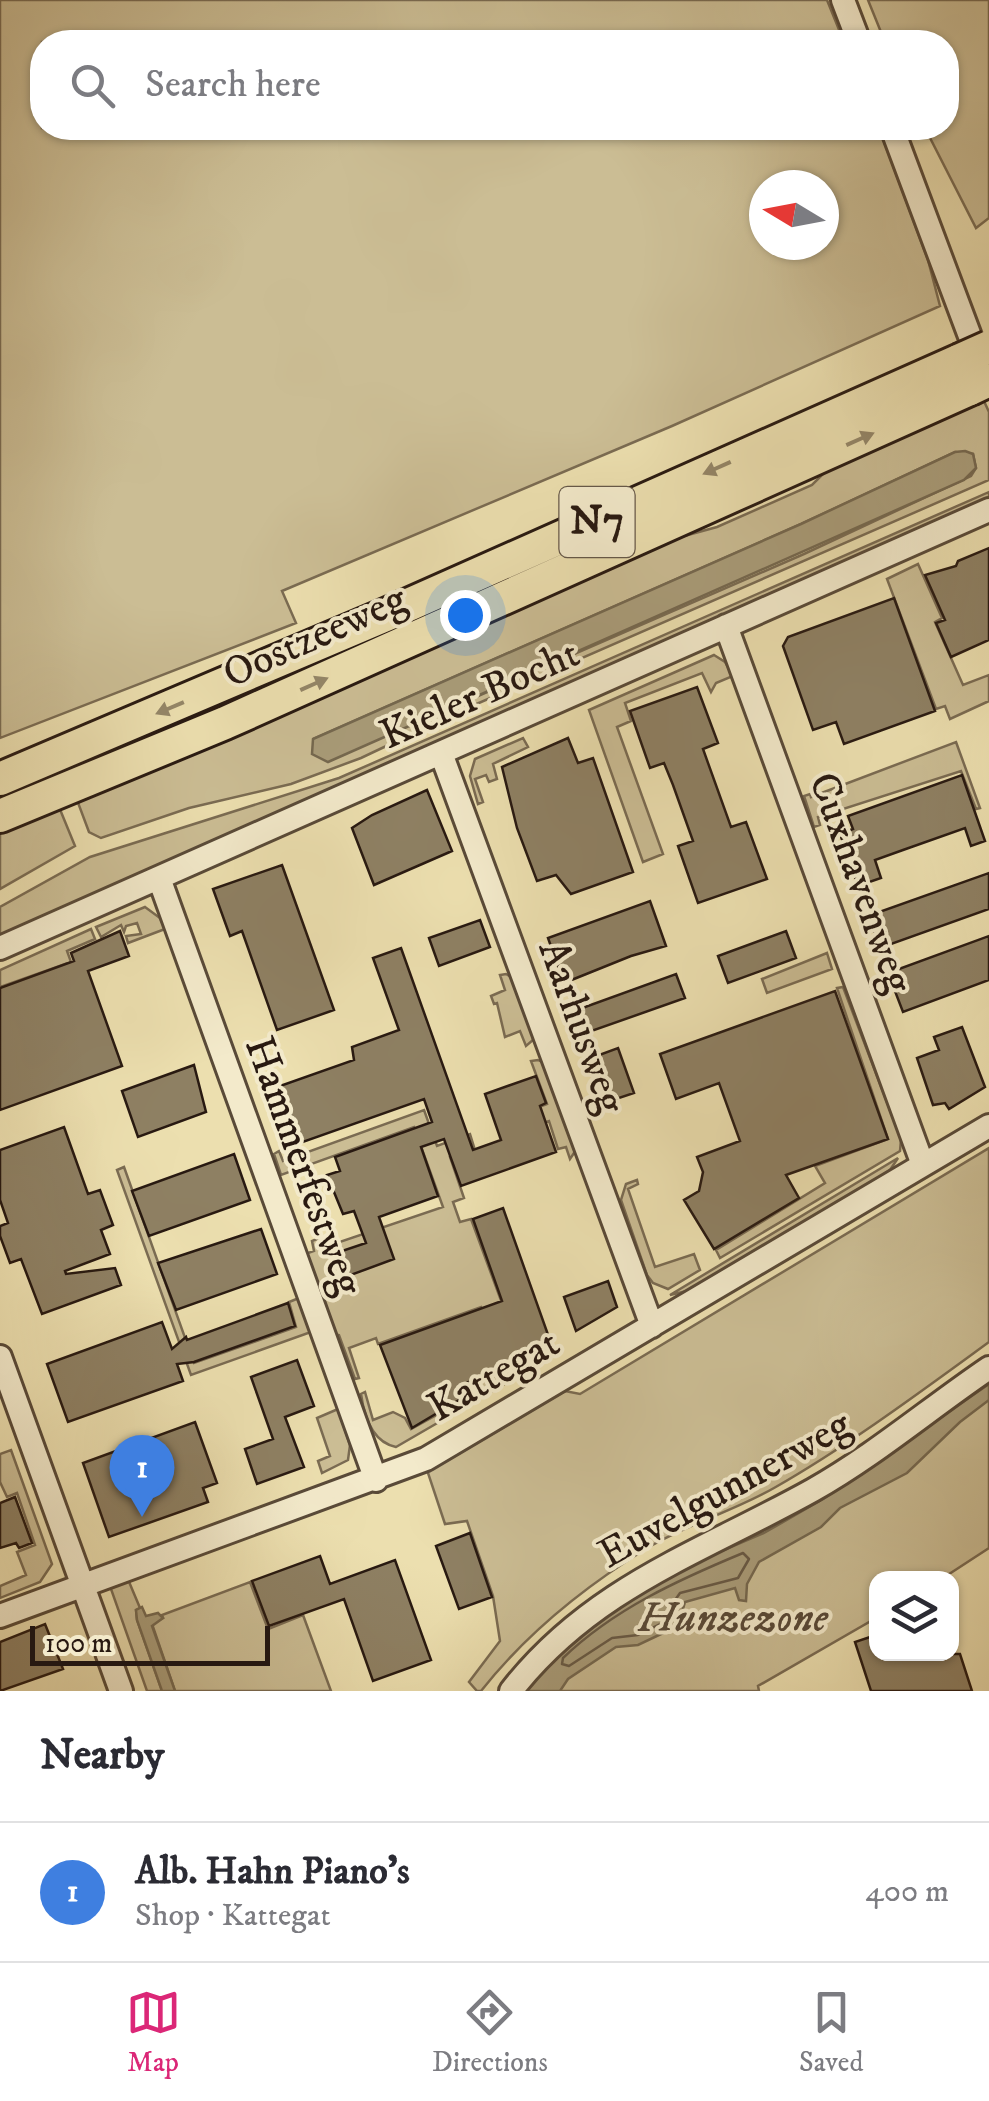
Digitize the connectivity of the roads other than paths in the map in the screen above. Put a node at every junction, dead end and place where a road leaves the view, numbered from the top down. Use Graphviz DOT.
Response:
graph roads {
  1 [pos="843,0"];
  2 [pos="854,30"];
  3 [pos="896,140"];
  4 [pos="976,363"];
  5 [pos="989,510"];
  6 [pos="726,626"];
  7 [pos="89,742"];
  8 [pos="441,753"];
  9 [pos="0,765"];
  10 [pos="0,779"];
  11 [pos="0,816"];
  12 [pos="159,878"];
  13 [pos="0,948"];
  14 [pos="989,1126"];
  15 [pos="923,1166"];
  16 [pos="652,1326"];
  17 [pos="0,1357"];
  18 [pos="989,1368"];
  19 [pos="376,1480"];
  20 [pos="82,1583"];
  21 [pos="0,1616"];
  22 [pos="121,1691"];
  23 [pos="511,1691"];
  1 -- 2 [label="street"];
  3 -- 4 [label="street"];
  4 -- 7 [label="highway, Oostzeeweg / N7, one-way"];
  11 -- 4 [label="highway, Oostzeeweg / N7, one-way"];
  5 -- 6 [label="street, Kieler Bocht"];
  6 -- 8 [label="street, Kieler Bocht"];
  6 -- 15 [label="street, Cuxhavenweg"];
  7 -- 9 [label="highway, N7"];
  7 -- 10 [label="highway, Oostzeeweg / N7"];
  8 -- 12 [label="street, Kieler Bocht"];
  8 -- 16 [label="street, Aarhusweg"];
  12 -- 13 [label="street, Kieler Bocht"];
  12 -- 19 [label="street, Hammerfestweg"];
  14 -- 15 [label="street, Kattegat"];
  15 -- 16 [label="street, Kattegat"];
  16 -- 19 [label="street, Kattegat"];
  17 -- 20 [label="street"];
  18 -- 23 [label="street, Euvelgunnerweg"];
  19 -- 20 [label="street, Kattegat"];
  20 -- 21 [label="street, Kattegat"];
  20 -- 22 [label="street"];
}
